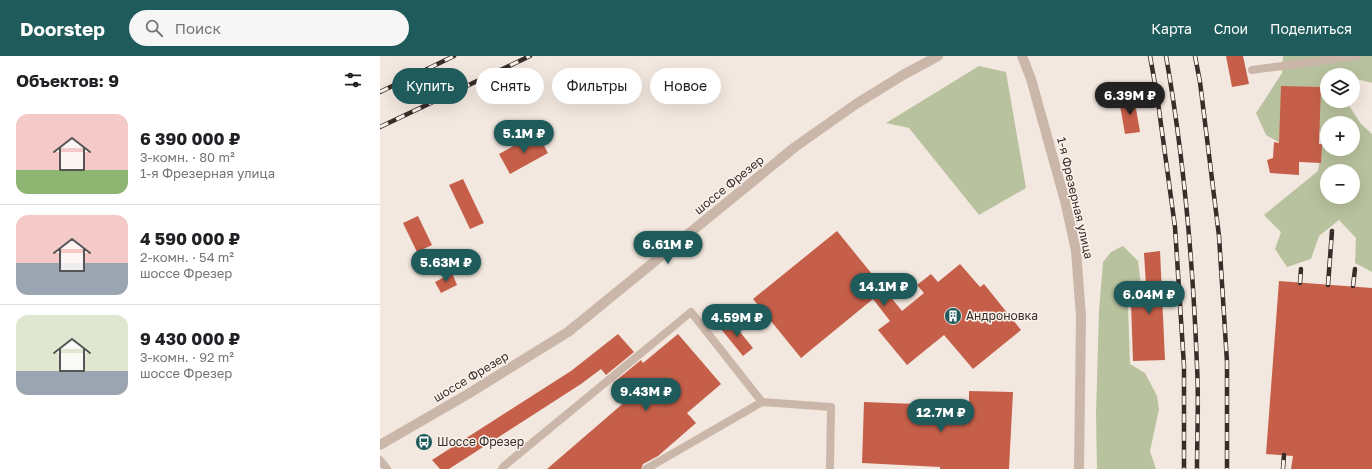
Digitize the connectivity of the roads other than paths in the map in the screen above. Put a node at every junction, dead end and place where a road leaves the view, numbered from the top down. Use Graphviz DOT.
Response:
graph roads {
  1 [pos="938,56"];
  2 [pos="1022,56"];
  3 [pos="1357,56"];
  4 [pos="1252,70"];
  5 [pos="762,402"];
  6 [pos="380,445"];
  7 [pos="380,460"];
  8 [pos="387,469"];
  9 [pos="502,469"];
  10 [pos="646,469"];
  11 [pos="830,469"];
  12 [pos="1079,469"];
  1 -- 6 [label="street, шоссе Фрезер"];
  2 -- 12 [label="street, 1-я Фрезерная улица"];
  3 -- 4 [label="lane"];
  5 -- 9 [label="lane"];
  5 -- 10 [label="lane"];
  5 -- 11 [label="lane"];
  7 -- 8 [label="lane"];
}
